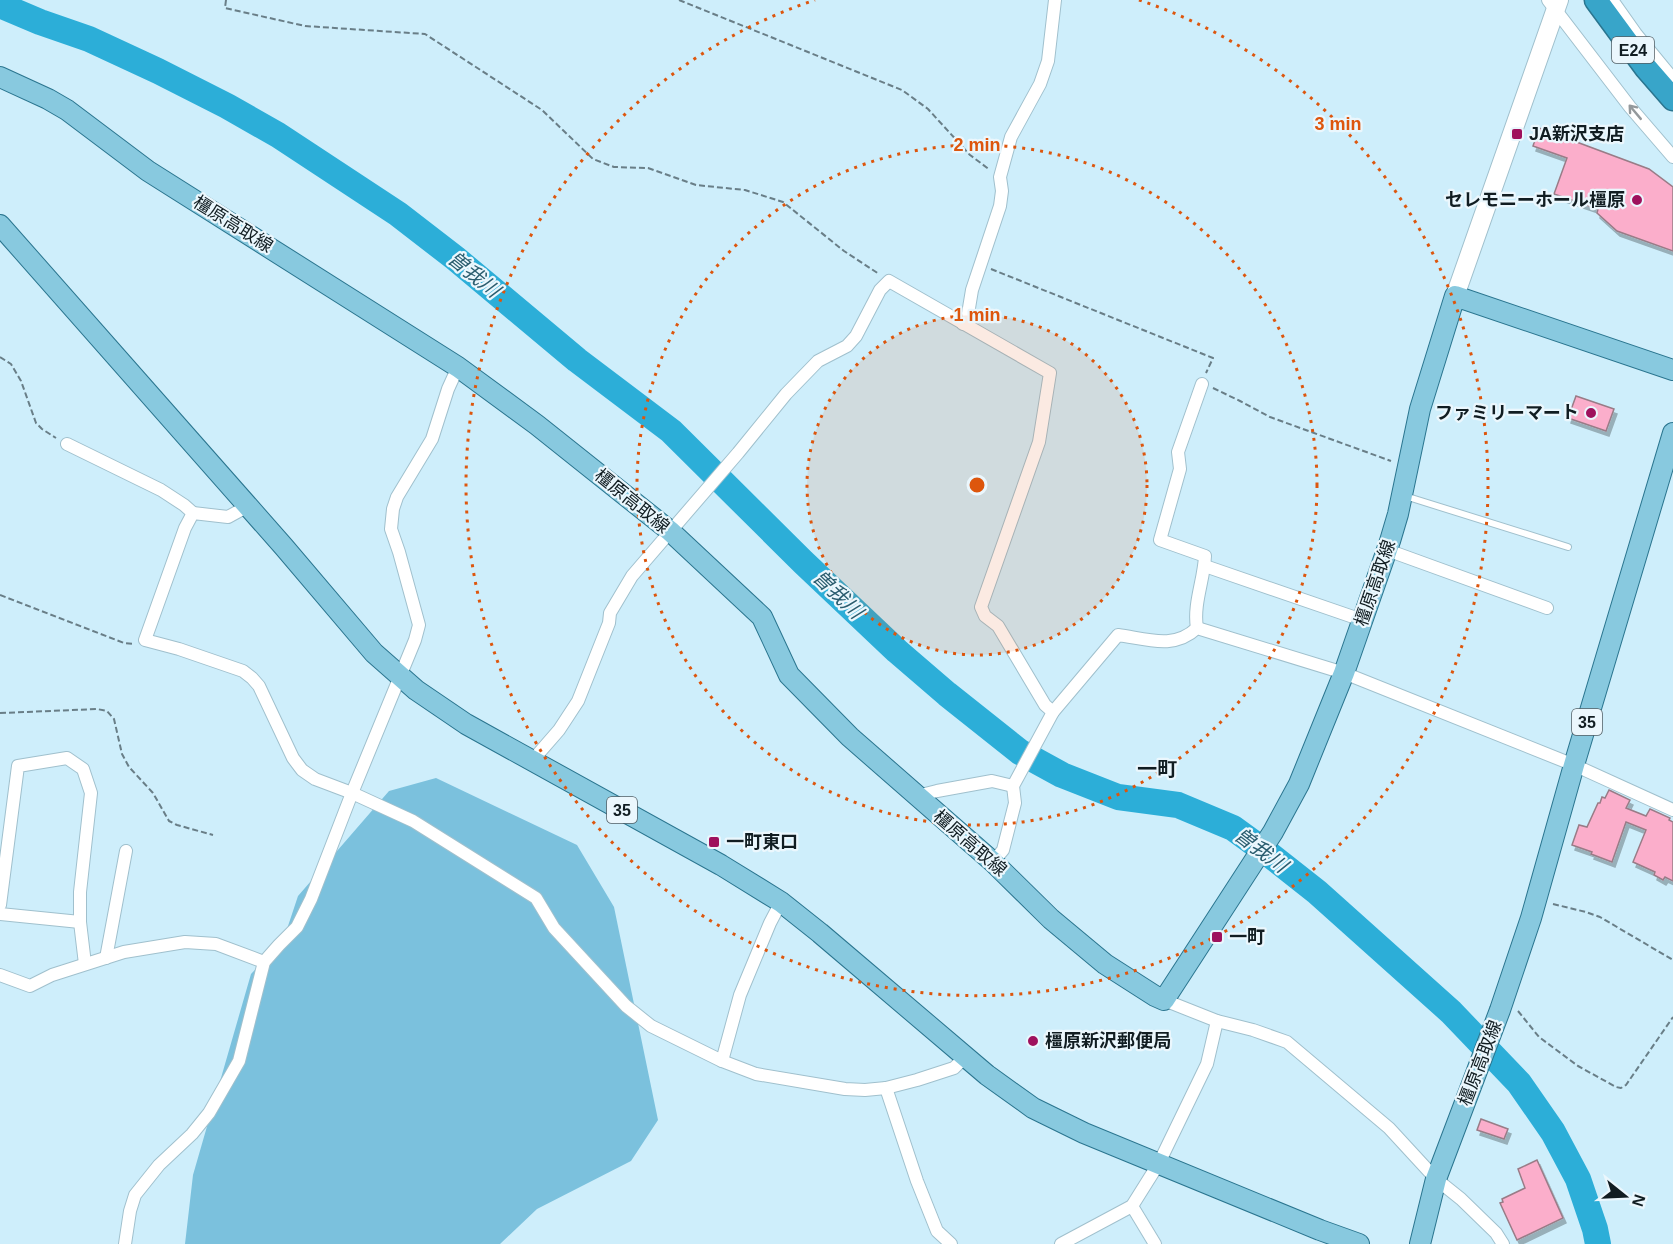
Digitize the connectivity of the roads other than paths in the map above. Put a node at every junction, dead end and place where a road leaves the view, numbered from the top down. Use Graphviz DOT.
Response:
graph roads {
  1 [pos="1055,0"];
  2 [pos="1596,0"];
  3 [pos="1612,0"];
  4 [pos="1554,4"];
  5 [pos="0,76"];
  6 [pos="1673,79"];
  7 [pos="1673,99"];
  8 [pos="1673,156"];
  9 [pos="0,225"];
  10 [pos="1455,296"];
  11 [pos="963,324"];
  12 [pos="458,367"];
  13 [pos="1673,370"];
  14 [pos="1202,384"];
  15 [pos="1673,433"];
  16 [pos="67,444"];
  17 [pos="1402,495"];
  18 [pos="248,506"];
  19 [pos="193,513"];
  20 [pos="670,531"];
  21 [pos="1568,547"];
  22 [pos="1387,550"];
  23 [pos="1205,566"];
  24 [pos="1546,608"];
  25 [pos="1362,620"];
  26 [pos="1197,628"];
  27 [pos="1344,673"];
  28 [pos="399,676"];
  29 [pos="1053,712"];
  30 [pos="532,761"];
  31 [pos="1574,765"];
  32 [pos="1014,783"];
  33 [pos="352,793"];
  34 [pos="917,796"];
  35 [pos="1673,810"];
  36 [pos="126,851"];
  37 [pos="993,862"];
  38 [pos="781,902"];
  39 [pos="0,905"];
  40 [pos="0,914"];
  41 [pos="80,922"];
  42 [pos="106,958"];
  43 [pos="264,962"];
  44 [pos="85,964"];
  45 [pos="0,975"];
  46 [pos="1164,1000"];
  47 [pos="1217,1021"];
  48 [pos="966,1056"];
  49 [pos="722,1061"];
  50 [pos="886,1088"];
  51 [pos="1159,1163"];
  52 [pos="1436,1179"];
  53 [pos="1132,1206"];
  54 [pos="125,1244"];
  55 [pos="951,1244"];
  56 [pos="1061,1244"];
  57 [pos="1155,1244"];
  58 [pos="1359,1244"];
  59 [pos="1420,1244"];
  60 [pos="1503,1244"];
  1 -- 11 [label="street"];
  2 -- 7 [label="highway, E24"];
  3 -- 6 [label="street"];
  8 -- 4 [label="street, one-way"];
  4 -- 10 [label="street"];
  5 -- 12 [label="main road, 橿原高取線"];
  9 -- 18 [label="main road, 35"];
  10 -- 13 [label="main road"];
  10 -- 17 [label="main road, 橿原高取線"];
  11 -- 20 [label="street"];
  11 -- 29 [label="street"];
  12 -- 20 [label="main road, 橿原高取線"];
  12 -- 28 [label="street"];
  14 -- 23 [label="street"];
  15 -- 31 [label="main road, 橿原高取線 / 35"];
  16 -- 19 [label="street"];
  17 -- 21 [label="lane"];
  17 -- 22 [label="main road, 橿原高取線"];
  18 -- 19 [label="street"];
  18 -- 28 [label="main road, 35"];
  19 -- 33 [label="street"];
  20 -- 30 [label="street"];
  20 -- 34 [label="main road, 橿原高取線"];
  22 -- 24 [label="street"];
  22 -- 25 [label="main road, 橿原高取線"];
  23 -- 25 [label="street"];
  23 -- 26 [label="street"];
  25 -- 27 [label="main road, 橿原高取線"];
  26 -- 27 [label="street"];
  26 -- 29 [label="street"];
  27 -- 31 [label="street"];
  27 -- 46 [label="main road, 橿原高取線"];
  28 -- 30 [label="main road, 35"];
  28 -- 33 [label="street"];
  29 -- 32 [label="street"];
  30 -- 38 [label="main road, 35"];
  31 -- 35 [label="street"];
  31 -- 52 [label="main road, 橿原高取線 / 35"];
  32 -- 34 [label="street"];
  32 -- 37 [label="street"];
  33 -- 43 [label="street"];
  33 -- 49 [label="street"];
  34 -- 37 [label="main road, 橿原高取線"];
  36 -- 42 [label="street"];
  37 -- 46 [label="main road, 橿原高取線"];
  38 -- 48 [label="main road, 35"];
  38 -- 49 [label="street"];
  39 -- 41 [label="street"];
  40 -- 41 [label="street"];
  41 -- 44 [label="street"];
  42 -- 43 [label="street"];
  42 -- 44 [label="street"];
  43 -- 54 [label="street"];
  44 -- 45 [label="street"];
  46 -- 47 [label="street"];
  47 -- 51 [label="street"];
  47 -- 52 [label="street"];
  48 -- 50 [label="street"];
  48 -- 51 [label="main road, 35"];
  49 -- 50 [label="street"];
  50 -- 55 [label="street"];
  51 -- 53 [label="street"];
  51 -- 58 [label="main road, 35"];
  52 -- 59 [label="main road, 橿原高取線 / 35"];
  52 -- 60 [label="street"];
  53 -- 56 [label="street"];
  53 -- 57 [label="street"];
}
